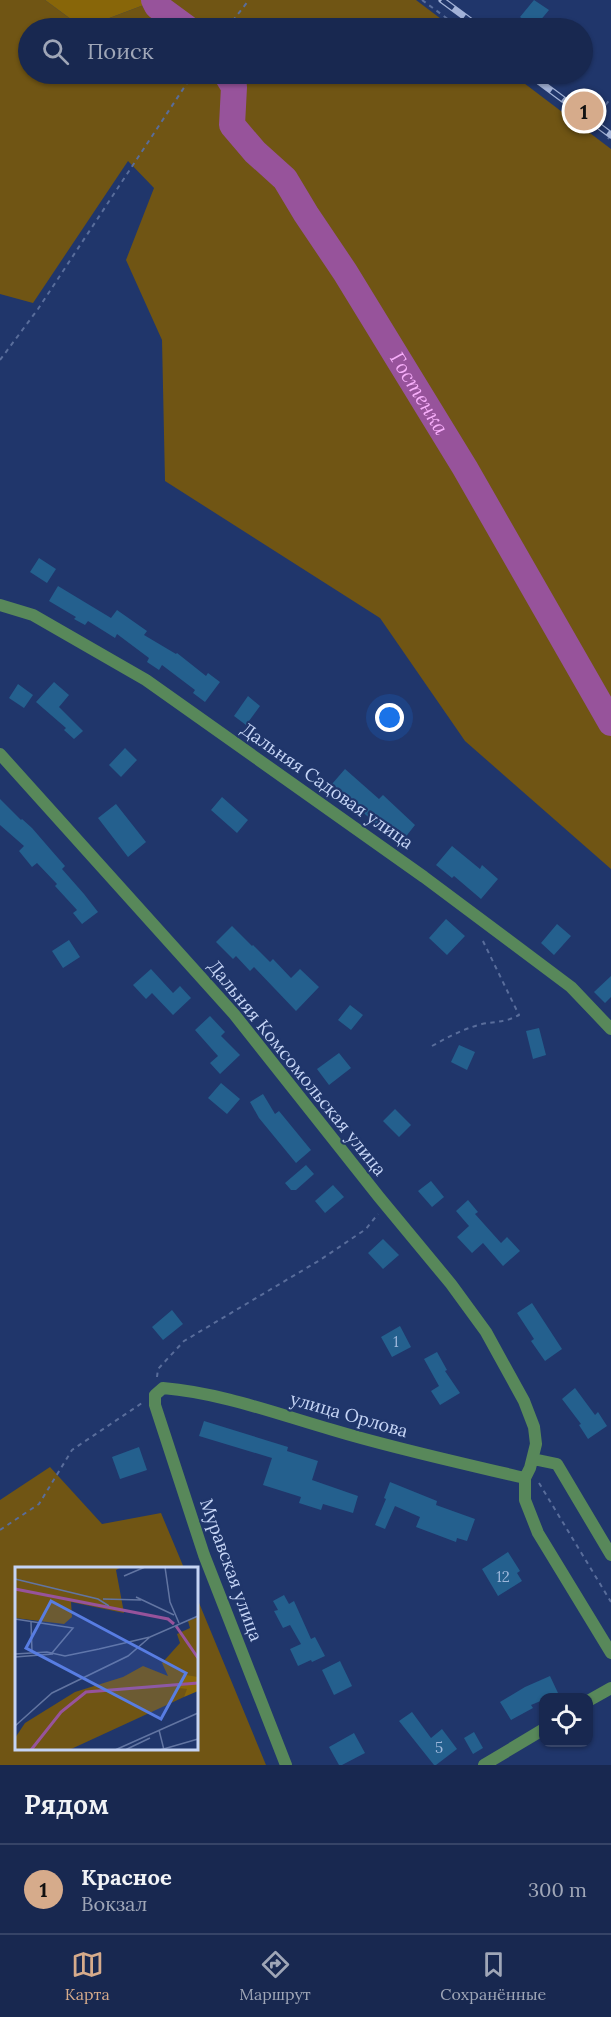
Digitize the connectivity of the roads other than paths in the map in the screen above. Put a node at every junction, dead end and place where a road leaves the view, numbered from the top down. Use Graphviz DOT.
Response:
graph roads {
  1 [pos="0,605"];
  2 [pos="0,754"];
  3 [pos="611,1029"];
  4 [pos="159,1391"];
  5 [pos="529,1468"];
  6 [pos="611,1555"];
  7 [pos="611,1653"];
  8 [pos="611,1688"];
  9 [pos="593,1698"];
  10 [pos="539,1731"];
  11 [pos="286,1765"];
  12 [pos="484,1765"];
  1 -- 3 [label="street, Дальняя Садовая улица"];
  2 -- 5 [label="street, Дальняя Комсомольская улица"];
  4 -- 5 [label="street, улица Орлова"];
  4 -- 11 [label="street, Муравская улица"];
  5 -- 6 [label="street"];
  5 -- 7 [label="street"];
  8 -- 9 [label="street"];
  10 -- 12 [label="street"];
}
